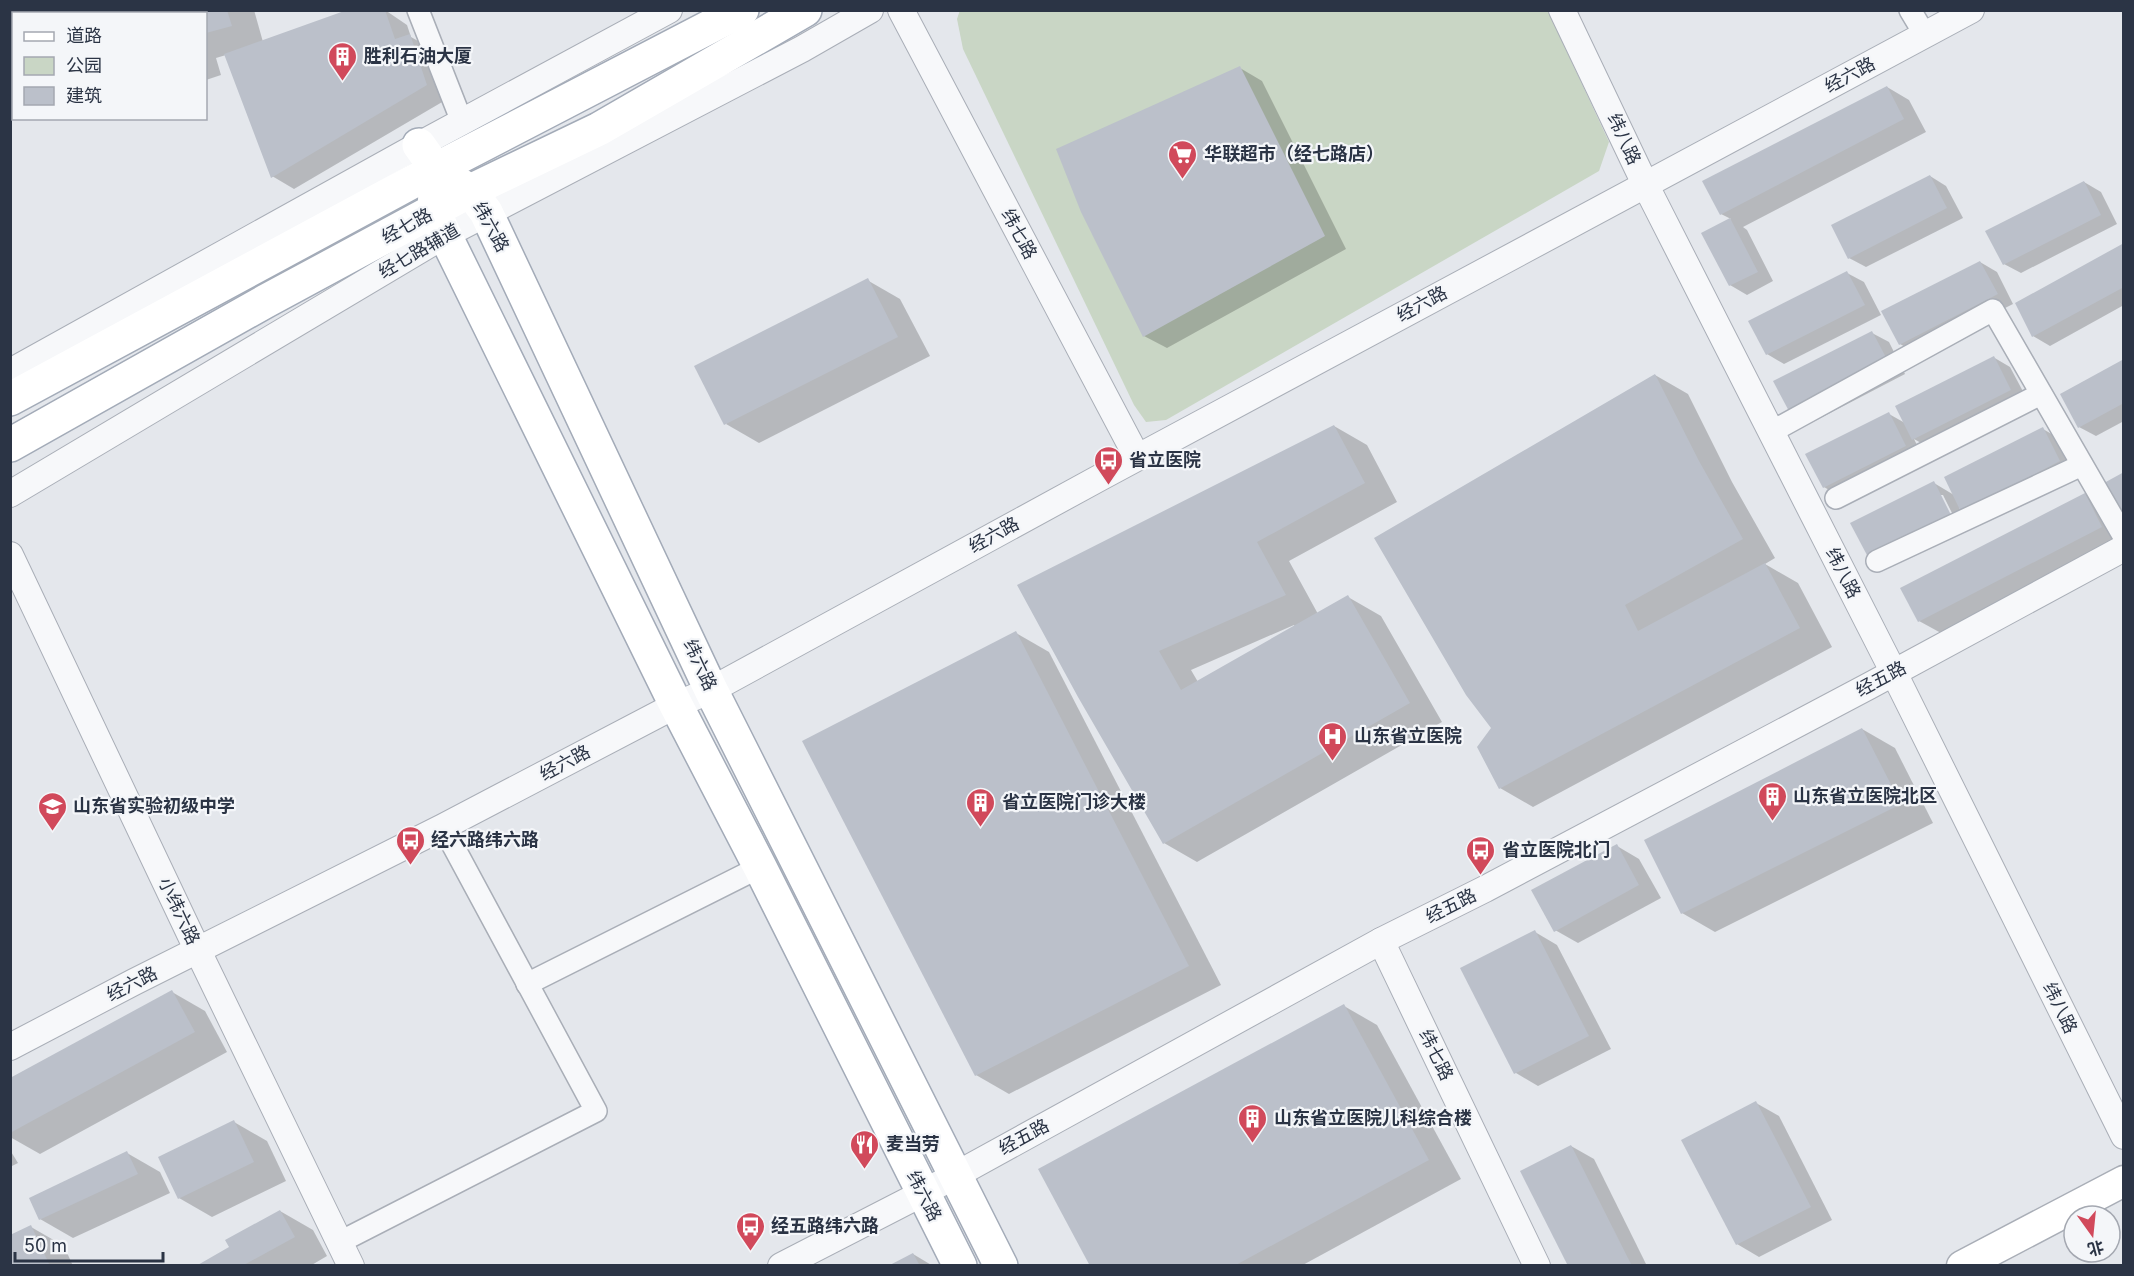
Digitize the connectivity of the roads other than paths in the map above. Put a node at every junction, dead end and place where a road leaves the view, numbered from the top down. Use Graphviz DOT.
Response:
graph roads {
  1 [pos="418,10"];
  2 [pos="669,10"];
  3 [pos="742,10"];
  4 [pos="805,10"];
  5 [pos="870,10"];
  6 [pos="901,10"];
  7 [pos="1562,10"];
  8 [pos="1910,10"];
  9 [pos="1971,10"];
  10 [pos="1925,35"];
  11 [pos="462,122"];
  12 [pos="427,157"];
  13 [pos="1645,184"];
  14 [pos="478,201"];
  15 [pos="440,223"];
  16 [pos="10,372"];
  17 [pos="2041,394"];
  18 [pos="10,399"];
  19 [pos="1771,432"];
  20 [pos="10,446"];
  21 [pos="1137,457"];
  22 [pos="2082,465"];
  23 [pos="10,494"];
  24 [pos="1836,498"];
  25 [pos="2124,537"];
  26 [pos="2124,548"];
  27 [pos="10,555"];
  28 [pos="1877,561"];
  29 [pos="1894,673"];
  30 [pos="711,690"];
  31 [pos="676,705"];
  32 [pos="443,826"];
  33 [pos="760,867"];
  34 [pos="1381,941"];
  35 [pos="198,951"];
  36 [pos="527,984"];
  37 [pos="10,1047"];
  38 [pos="2124,1136"];
  39 [pos="955,1175"];
  40 [pos="2124,1181"];
  41 [pos="923,1192"];
  42 [pos="340,1242"];
  43 [pos="1994,1259"];
  44 [pos="351,1266"];
  45 [pos="780,1266"];
  46 [pos="960,1266"];
  47 [pos="1001,1266"];
  48 [pos="1537,1266"];
  49 [pos="1962,1266"];
  1 -- 11 [label="street"];
  2 -- 11 [label="street"];
  3 -- 12 [label="main road, 经七路"];
  4 -- 14 [label="main road, 经七路"];
  5 -- 14 [label="street"];
  6 -- 21 [label="street, 纬七路"];
  7 -- 13 [label="street, 纬八路"];
  8 -- 10 [label="street"];
  9 -- 10 [label="street, 经六路"];
  10 -- 13 [label="street, 经六路"];
  11 -- 12 [label="street"];
  12 -- 14 [label="main road, 纬六路"];
  12 -- 15 [label="main road, 纬六路"];
  12 -- 16 [label="street"];
  12 -- 18 [label="main road, 经七路"];
  13 -- 19 [label="street, 纬八路"];
  13 -- 21 [label="street, 经六路"];
  14 -- 15 [label="main road, 经七路"];
  14 -- 30 [label="main road, 纬六路"];
  15 -- 20 [label="main road, 经七路"];
  15 -- 23 [label="street, 经七路辅道"];
  15 -- 31 [label="main road, 纬六路"];
  17 -- 19 [label="street"];
  17 -- 22 [label="street"];
  17 -- 24 [label="street"];
  19 -- 29 [label="street, 纬八路"];
  21 -- 30 [label="street, 经六路"];
  22 -- 25 [label="street"];
  22 -- 28 [label="street"];
  26 -- 29 [label="street, 经五路"];
  27 -- 35 [label="street, 小纬六路"];
  29 -- 34 [label="street, 经五路"];
  29 -- 38 [label="street, 纬八路"];
  30 -- 31 [label="street, 经六路"];
  30 -- 39 [label="main road, 纬六路"];
  31 -- 32 [label="street, 经六路"];
  31 -- 33 [label="main road, 纬六路"];
  32 -- 35 [label="street, 经六路"];
  32 -- 36 [label="street"];
  33 -- 36 [label="street"];
  33 -- 41 [label="main road, 纬六路"];
  34 -- 39 [label="street, 经五路"];
  34 -- 48 [label="street, 纬七路"];
  35 -- 37 [label="street, 经六路"];
  35 -- 42 [label="street, 小纬六路"];
  36 -- 42 [label="street"];
  39 -- 41 [label="street, 经五路"];
  39 -- 47 [label="main road, 纬六路"];
  40 -- 43 [label="main road"];
  41 -- 45 [label="street, 经五路"];
  41 -- 46 [label="main road, 纬六路"];
  42 -- 44 [label="street, 小纬六路"];
  43 -- 49 [label="main road"];
}
